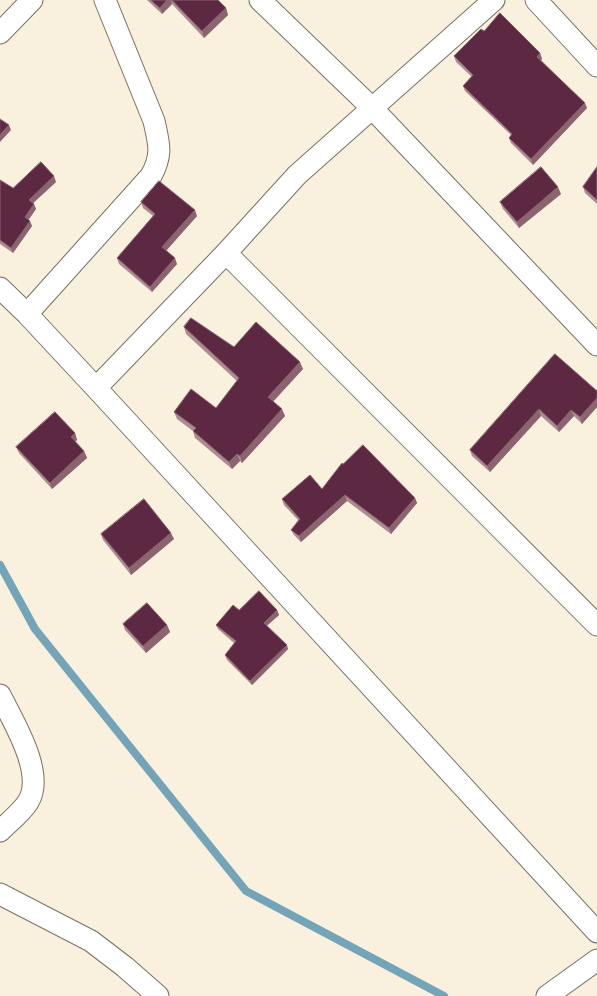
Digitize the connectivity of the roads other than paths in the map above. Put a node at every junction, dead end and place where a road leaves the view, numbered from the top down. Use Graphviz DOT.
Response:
graph roads {
  1 [pos="32,0"];
  2 [pos="105,0"];
  3 [pos="260,0"];
  4 [pos="494,0"];
  5 [pos="536,0"];
  6 [pos="0,33"];
  7 [pos="597,66"];
  8 [pos="372,108"];
  9 [pos="226,254"];
  10 [pos="0,288"];
  11 [pos="27,314"];
  12 [pos="597,345"];
  13 [pos="96,388"];
  14 [pos="597,626"];
  15 [pos="0,695"];
  16 [pos="0,831"];
  17 [pos="0,894"];
  18 [pos="597,932"];
  19 [pos="597,960"];
  20 [pos="158,996"];
  21 [pos="548,996"];
  1 -- 6 [label="street"];
  2 -- 11 [label="street"];
  3 -- 8 [label="street"];
  4 -- 8 [label="street"];
  5 -- 7 [label="street"];
  8 -- 9 [label="street"];
  8 -- 12 [label="street"];
  9 -- 13 [label="street"];
  9 -- 14 [label="street"];
  10 -- 11 [label="street"];
  11 -- 13 [label="street"];
  13 -- 18 [label="street"];
  15 -- 16 [label="street"];
  17 -- 20 [label="street"];
  19 -- 21 [label="street"];
}
